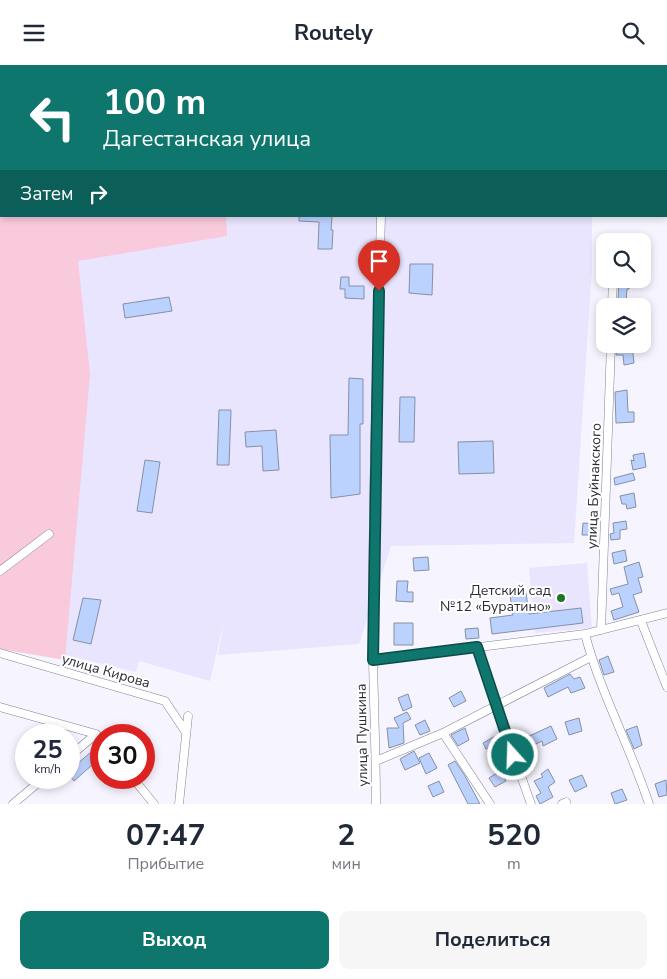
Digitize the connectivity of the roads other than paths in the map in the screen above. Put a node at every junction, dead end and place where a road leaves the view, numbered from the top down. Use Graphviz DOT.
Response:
graph roads {
  1 [pos="381,217"];
  2 [pos="611,353"];
  3 [pos="49,534"];
  4 [pos="0,571"];
  5 [pos="667,613"];
  6 [pos="640,621"];
  7 [pos="601,630"];
  8 [pos="585,633"];
  9 [pos="477,647"];
  10 [pos="3,654"];
  11 [pos="591,657"];
  12 [pos="373,660"];
  13 [pos="667,687"];
  14 [pos="496,706"];
  15 [pos="0,707"];
  16 [pos="188,716"];
  17 [pos="185,731"];
  18 [pos="443,733"];
  19 [pos="90,734"];
  20 [pos="376,761"];
  21 [pos="31,789"];
  22 [pos="142,789"];
  23 [pos="13,804"];
  24 [pos="154,804"];
  25 [pos="179,804"];
  26 [pos="376,804"];
  27 [pos="490,804"];
  28 [pos="531,804"];
  29 [pos="649,804"];
  1 -- 12 [label="street, улица Пушкина"];
  2 -- 7 [label="street, улица Буйнакского"];
  3 -- 4 [label="street"];
  5 -- 6 [label="street"];
  6 -- 7 [label="street"];
  6 -- 13 [label="street"];
  7 -- 8 [label="street"];
  8 -- 9 [label="street"];
  8 -- 11 [label="street"];
  9 -- 12 [label="street"];
  9 -- 14 [label="street"];
  10 -- 17 [label="street, улица Кирова"];
  11 -- 14 [label="street"];
  11 -- 29 [label="street"];
  12 -- 20 [label="street, улица Пушкина"];
  14 -- 18 [label="street"];
  14 -- 28 [label="street"];
  15 -- 19 [label="street"];
  16 -- 17 [label="street"];
  17 -- 25 [label="street"];
  18 -- 20 [label="street"];
  18 -- 27 [label="street"];
  20 -- 26 [label="street, улица Пушкина"];
  21 -- 23 [label="street"];
  22 -- 24 [label="street"];
}
